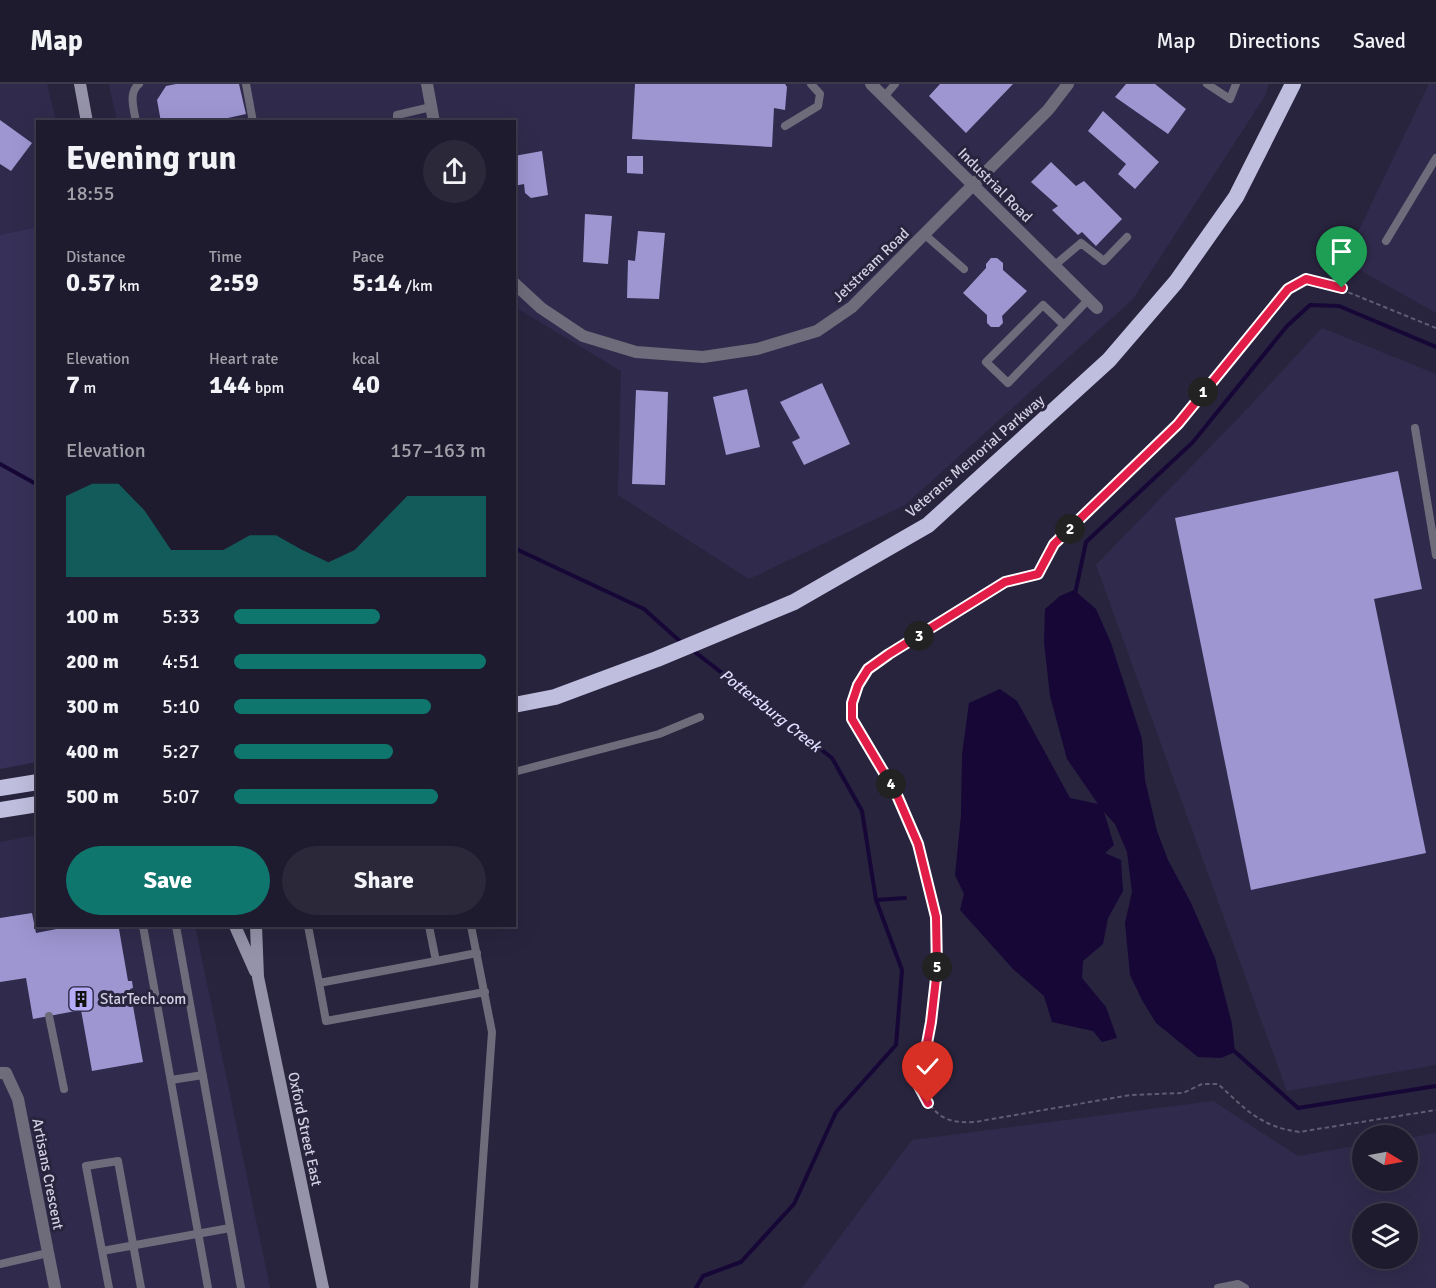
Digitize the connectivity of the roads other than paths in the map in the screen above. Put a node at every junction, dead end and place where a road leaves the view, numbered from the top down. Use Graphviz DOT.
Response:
graph roads {
  1 [pos="81,84"];
  2 [pos="140,84"];
  3 [pos="246,84"];
  4 [pos="427,84"];
  5 [pos="811,84"];
  6 [pos="871,84"];
  7 [pos="895,84"];
  8 [pos="1068,84"];
  9 [pos="1207,84"];
  10 [pos="1236,84"];
  11 [pos="1293,84"];
  12 [pos="884,97"];
  13 [pos="431,107"];
  14 [pos="87,120"];
  15 [pos="136,120"];
  16 [pos="253,120"];
  17 [pos="398,120"];
  18 [pos="434,120"];
  19 [pos="785,126"];
  20 [pos="1436,158"];
  21 [pos="973,185"];
  22 [pos="924,234"];
  23 [pos="1127,237"];
  24 [pos="1386,241"];
  25 [pos="1054,265"];
  26 [pos="964,269"];
  27 [pos="516,285"];
  28 [pos="1093,303"];
  29 [pos="1064,325"];
  30 [pos="1415,428"];
  31 [pos="1436,555"];
  32 [pos="516,705"];
  33 [pos="700,717"];
  34 [pos="516,771"];
  35 [pos="36,782"];
  36 [pos="0,788"];
  37 [pos="36,804"];
  38 [pos="0,810"];
  39 [pos="143,927"];
  40 [pos="176,927"];
  41 [pos="235,927"];
  42 [pos="256,927"];
  43 [pos="308,927"];
  44 [pos="429,927"];
  45 [pos="471,927"];
  46 [pos="477,954"];
  47 [pos="436,961"];
  48 [pos="258,977"];
  49 [pos="319,982"];
  50 [pos="484,992"];
  51 [pos="50,1016"];
  52 [pos="0,1073"];
  53 [pos="203,1075"];
  54 [pos="171,1080"];
  55 [pos="64,1089"];
  56 [pos="230,1228"];
  57 [pos="199,1234"];
  58 [pos="134,1246"];
  59 [pos="102,1251"];
  60 [pos="48,1253"];
  61 [pos="0,1264"];
  62 [pos="55,1288"];
  63 [pos="109,1288"];
  64 [pos="141,1288"];
  65 [pos="208,1288"];
  66 [pos="241,1288"];
  67 [pos="323,1288"];
  68 [pos="474,1288"];
  69 [pos="1218,1288"];
  70 [pos="1245,1288"];
  1 -- 14 [label="main road"];
  2 -- 15 [label="lane"];
  3 -- 16 [label="lane"];
  4 -- 13 [label="street"];
  5 -- 19 [label="lane"];
  6 -- 12 [label="street, Industrial Road"];
  7 -- 12 [label="lane"];
  8 -- 21 [label="street, Jetstream Road"];
  9 -- 10 [label="lane"];
  11 -- 32 [label="highway, Veterans Memorial Parkway"];
  12 -- 21 [label="street, Industrial Road"];
  13 -- 17 [label="lane"];
  13 -- 18 [label="street"];
  20 -- 24 [label="lane"];
  21 -- 22 [label="street, Jetstream Road"];
  21 -- 25 [label="street, Industrial Road"];
  22 -- 26 [label="lane"];
  22 -- 27 [label="street, Jetstream Road"];
  23 -- 25 [label="lane"];
  25 -- 28 [label="street, Industrial Road"];
  28 -- 29 [label="lane"];
  29 -- 29 [label="lane"];
  30 -- 31 [label="lane"];
  33 -- 34 [label="lane"];
  35 -- 36 [label="highway"];
  37 -- 38 [label="highway"];
  39 -- 54 [label="lane"];
  40 -- 53 [label="lane"];
  41 -- 48 [label="main road, Oxford Street East"];
  42 -- 48 [label="main road, Oxford Street East"];
  43 -- 49 [label="lane"];
  44 -- 47 [label="lane"];
  45 -- 46 [label="lane"];
  46 -- 47 [label="lane"];
  46 -- 50 [label="lane"];
  47 -- 49 [label="lane"];
  48 -- 67 [label="main road, Oxford Street East"];
  49 -- 50 [label="lane"];
  50 -- 68 [label="lane"];
  51 -- 55 [label="lane"];
  52 -- 60 [label="street, Artisans Crescent"];
  53 -- 54 [label="lane"];
  53 -- 56 [label="lane"];
  54 -- 57 [label="lane"];
  56 -- 57 [label="lane"];
  56 -- 66 [label="lane"];
  57 -- 58 [label="lane"];
  57 -- 65 [label="lane"];
  58 -- 59 [label="lane"];
  58 -- 59 [label="lane"];
  58 -- 64 [label="lane"];
  59 -- 63 [label="lane"];
  60 -- 61 [label="lane"];
  60 -- 62 [label="street, Artisans Crescent"];
  69 -- 70 [label="lane"];
}
